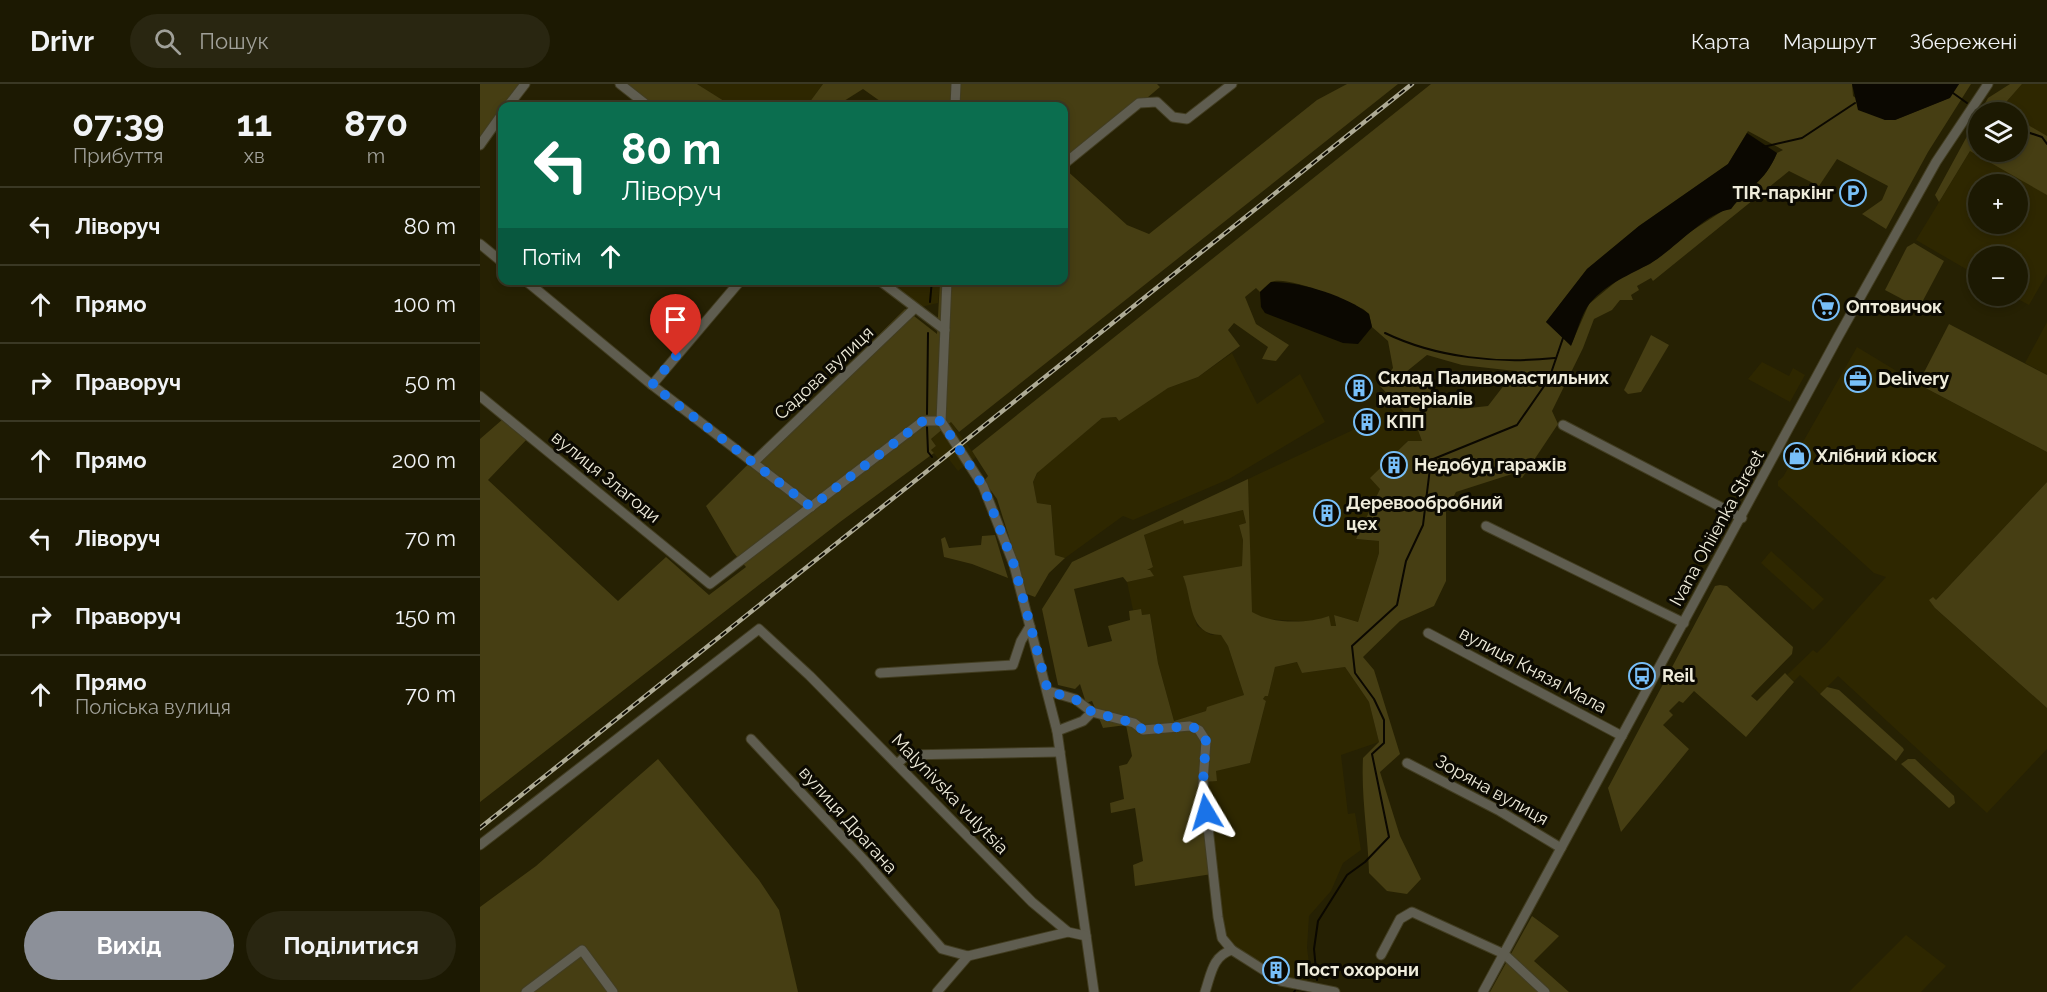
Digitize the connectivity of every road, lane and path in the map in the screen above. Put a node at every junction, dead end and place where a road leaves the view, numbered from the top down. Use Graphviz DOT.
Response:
graph roads {
  1 [pos="525,84"];
  2 [pos="620,84"];
  3 [pos="956,84"];
  4 [pos="1232,84"];
  5 [pos="1988,84"];
  6 [pos="511,102"];
  7 [pos="643,102"];
  8 [pos="956,102"];
  9 [pos="498,120"];
  10 [pos="480,145"];
  11 [pos="1068,161"];
  12 [pos="480,244"];
  13 [pos="498,259"];
  14 [pos="531,285"];
  15 [pos="737,285"];
  16 [pos="885,285"];
  17 [pos="947,285"];
  18 [pos="915,308"];
  19 [pos="945,330"];
  20 [pos="652,385"];
  21 [pos="480,396"];
  22 [pos="941,421"];
  23 [pos="1563,425"];
  24 [pos="754,462"];
  25 [pos="811,507"];
  26 [pos="1742,518"];
  27 [pos="1486,526"];
  28 [pos="1684,623"];
  29 [pos="1030,626"];
  30 [pos="1428,633"];
  31 [pos="880,673"];
  32 [pos="1048,691"];
  33 [pos="1092,712"];
  34 [pos="1057,731"];
  35 [pos="1622,736"];
  36 [pos="751,740"];
  37 [pos="1060,752"];
  38 [pos="1407,763"];
  39 [pos="897,764"];
  40 [pos="480,845"];
  41 [pos="1561,848"];
  42 [pos="1068,932"];
  43 [pos="1086,936"];
  44 [pos="1232,950"];
  45 [pos="1504,954"];
  46 [pos="1381,955"];
  47 [pos="968,956"];
  48 [pos="526,992"];
  49 [pos="613,992"];
  50 [pos="937,992"];
  51 [pos="1094,992"];
  52 [pos="1205,992"];
  53 [pos="1335,992"];
  54 [pos="1483,992"];
  55 [pos="1545,992"];
  1 -- 6 [label="street"];
  2 -- 7 [label="street"];
  3 -- 8 [label="street"];
  4 -- 11 [label="street"];
  5 -- 26 [label="street, Ivana Ohiienka Street"];
  9 -- 10 [label="street"];
  12 -- 13 [label="street"];
  14 -- 20 [label="street"];
  15 -- 20 [label="street"];
  16 -- 18 [label="street"];
  17 -- 19 [label="street"];
  18 -- 19 [label="street"];
  18 -- 24 [label="street, Садова вулиця"];
  19 -- 22 [label="street"];
  20 -- 24 [label="street"];
  21 -- 25 [label="street, вулиця Злагоди"];
  22 -- 25 [label="street"];
  22 -- 29 [label="street"];
  23 -- 26 [label="street"];
  24 -- 25 [label="street"];
  26 -- 28 [label="street, Ivana Ohiienka Street"];
  27 -- 28 [label="street"];
  28 -- 35 [label="street, Ivana Ohiienka Street"];
  29 -- 31 [label="street"];
  29 -- 32 [label="street"];
  30 -- 35 [label="street, вулиця Князя Мала"];
  32 -- 33 [label="street"];
  32 -- 34 [label="street"];
  33 -- 34 [label="street"];
  33 -- 44 [label="street"];
  34 -- 37 [label="street"];
  35 -- 41 [label="street, Ivana Ohiienka Street"];
  36 -- 47 [label="street, вулиця Драгана"];
  37 -- 39 [label="street"];
  37 -- 43 [label="street"];
  38 -- 41 [label="street, Зоряна вулиця"];
  39 -- 40 [label="street, Malynivska vulytsia"];
  39 -- 42 [label="street, Malynivska vulytsia"];
  41 -- 45 [label="street, Ivana Ohiienka Street"];
  42 -- 43 [label="street"];
  42 -- 47 [label="street"];
  43 -- 51 [label="street"];
  44 -- 52 [label="street"];
  44 -- 53 [label="street"];
  45 -- 46 [label="street"];
  45 -- 54 [label="street, Ivana Ohiienka Street"];
  45 -- 55 [label="street"];
  47 -- 50 [label="street"];
  48 -- 49 [label="street"];
}
